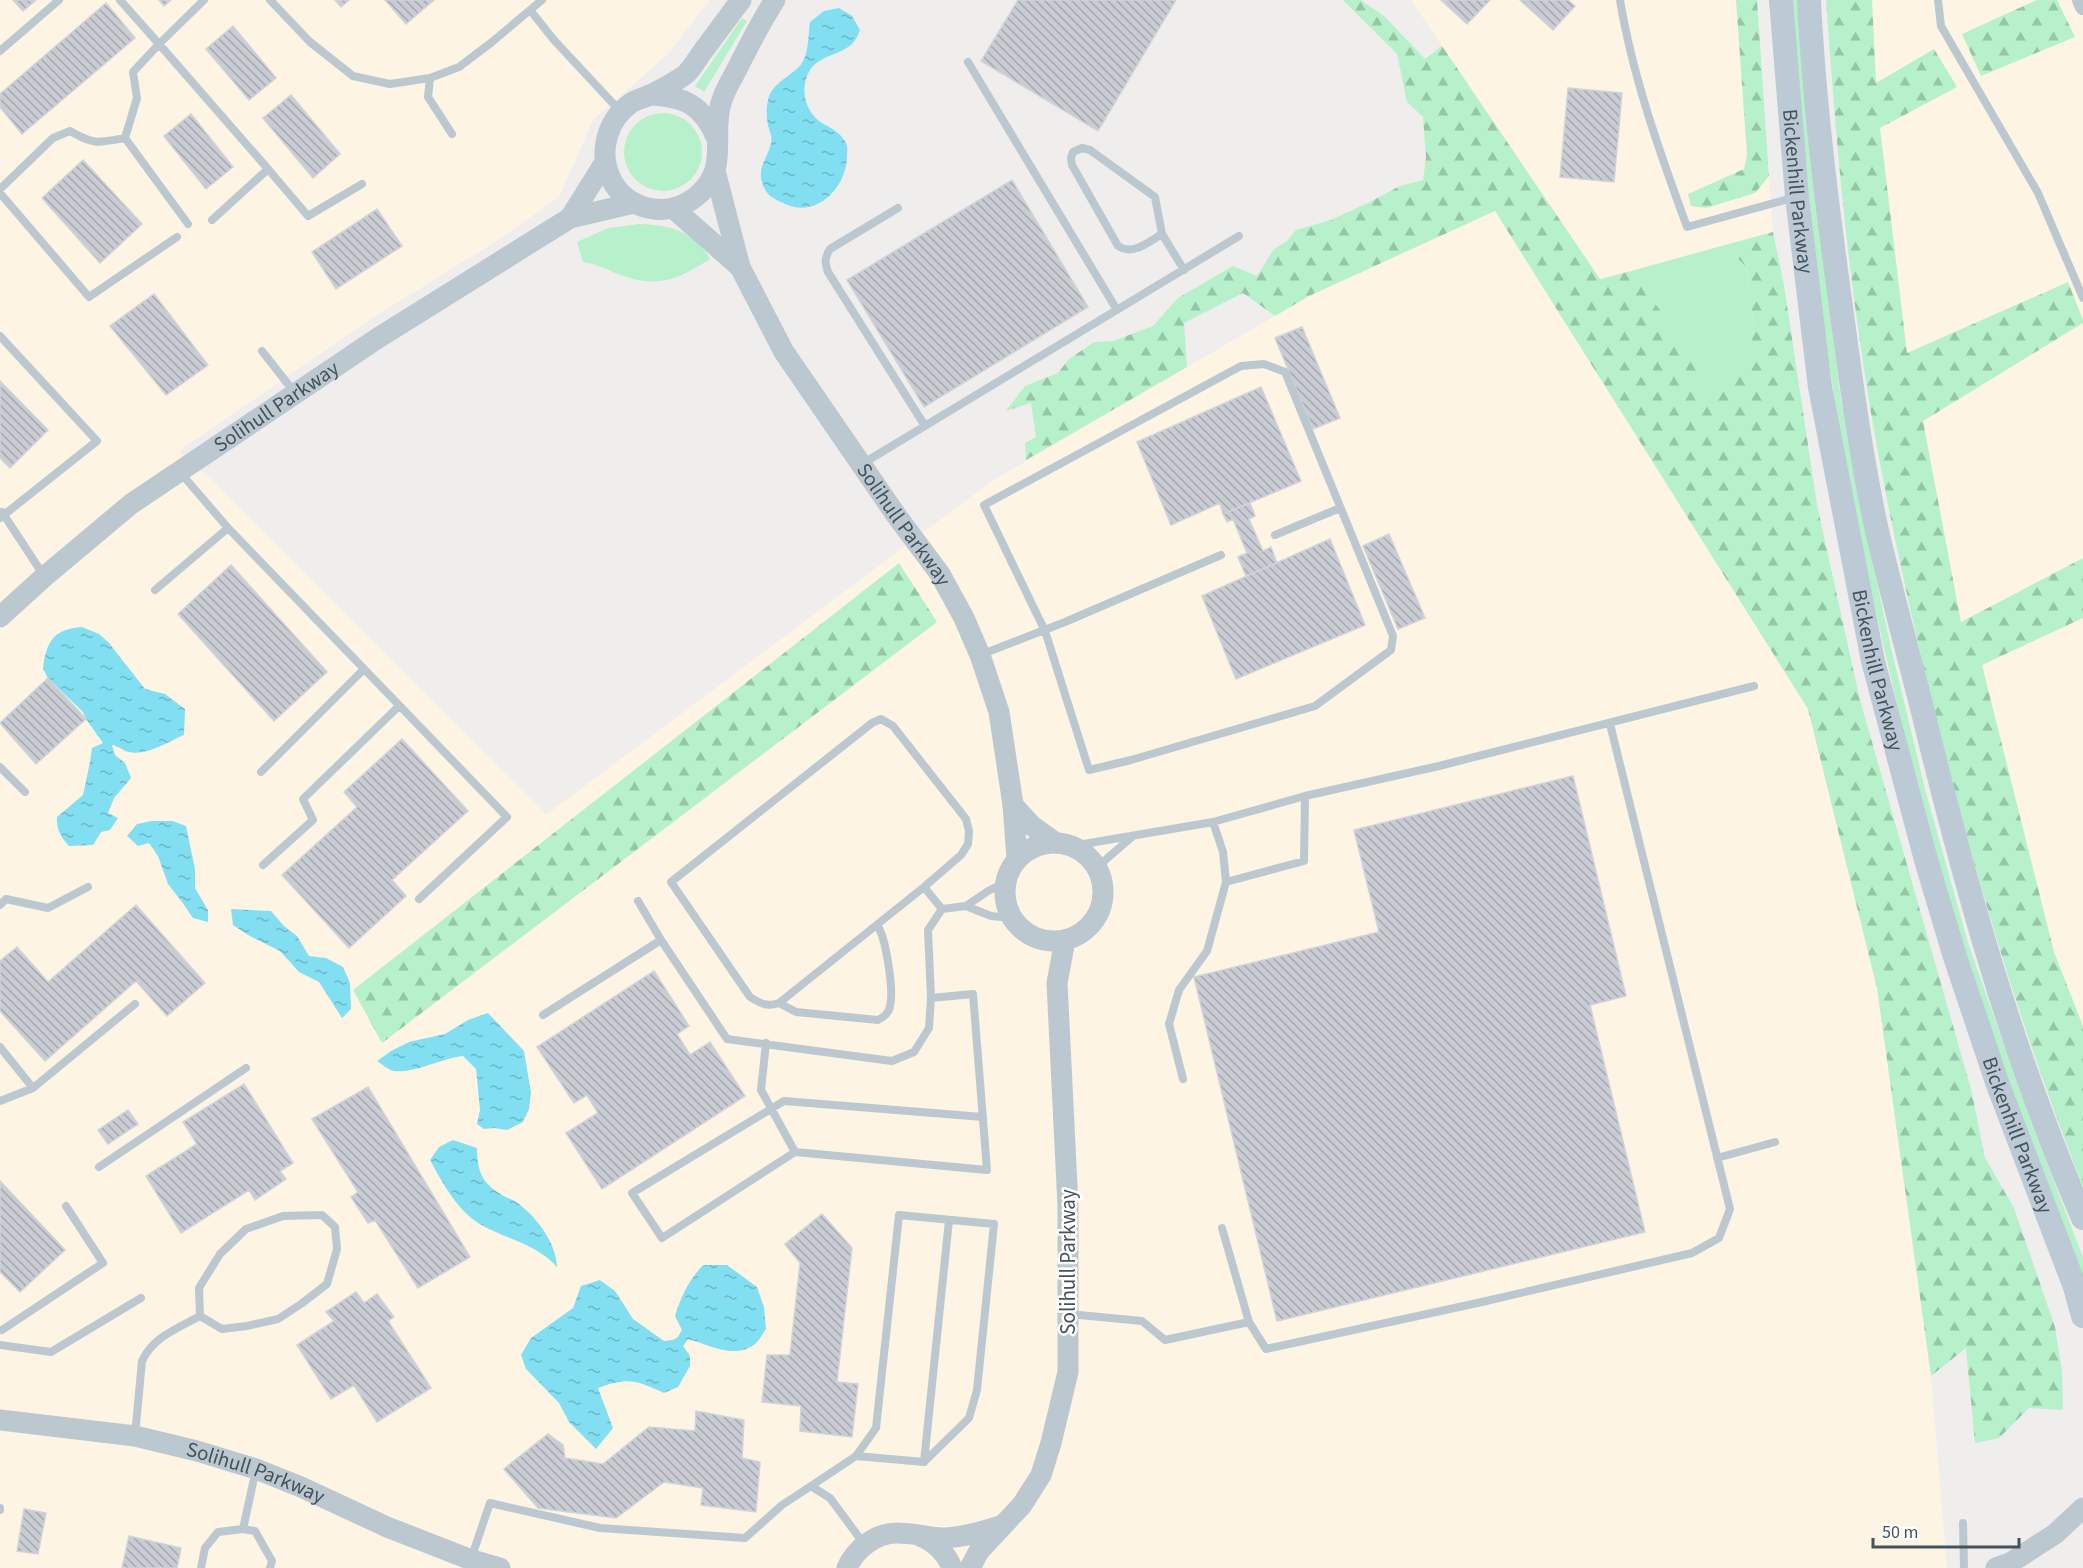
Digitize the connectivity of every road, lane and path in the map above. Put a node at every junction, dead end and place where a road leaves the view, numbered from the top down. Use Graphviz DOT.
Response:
graph roads {
  1 [pos="59,0"];
  2 [pos="120,0"];
  3 [pos="204,0"];
  4 [pos="270,0"];
  5 [pos="542,0"];
  6 [pos="741,0"];
  7 [pos="776,0"];
  8 [pos="1620,0"];
  9 [pos="1781,0"];
  10 [pos="1809,0"];
  11 [pos="1938,0"];
  12 [pos="2080,0"];
  13 [pos="2083,7"];
  14 [pos="530,10"];
  15 [pos="159,44"];
  16 [pos="0,51"];
  17 [pos="968,62"];
  18 [pos="430,78"];
  19 [pos="649,96"];
  20 [pos="621,112"];
  21 [pos="452,134"];
  22 [pos="125,138"];
  23 [pos="717,139"];
  24 [pos="605,162"];
  25 [pos="268,169"];
  26 [pos="715,171"];
  27 [pos="362,184"];
  28 [pos="0,191"];
  29 [pos="1797,197"];
  30 [pos="634,202"];
  31 [pos="673,208"];
  32 [pos="898,208"];
  33 [pos="570,218"];
  34 [pos="212,220"];
  35 [pos="188,224"];
  36 [pos="1162,234"];
  37 [pos="1239,236"];
  38 [pos="177,237"];
  39 [pos="740,267"];
  40 [pos="1184,270"];
  41 [pos="2083,298"];
  42 [pos="1117,310"];
  43 [pos="0,336"];
  44 [pos="262,351"];
  45 [pos="296,393"];
  46 [pos="925,426"];
  47 [pos="861,465"];
  48 [pos="179,471"];
  49 [pos="1340,508"];
  50 [pos="1,514"];
  51 [pos="228,528"];
  52 [pos="1275,535"];
  53 [pos="1221,555"];
  54 [pos="44,577"];
  55 [pos="155,590"];
  56 [pos="0,617"];
  57 [pos="1045,631"];
  58 [pos="980,655"];
  59 [pos="364,669"];
  60 [pos="1754,686"];
  61 [pos="399,705"];
  62 [pos="1610,724"];
  63 [pos="0,766"];
  64 [pos="261,772"];
  65 [pos="25,792"];
  66 [pos="1305,796"];
  67 [pos="1013,805"];
  68 [pos="1213,822"];
  69 [pos="1134,836"];
  70 [pos="1064,845"];
  71 [pos="1017,859"];
  72 [pos="263,865"];
  73 [pos="1096,868"];
  74 [pos="1006,882"];
  75 [pos="1226,882"];
  76 [pos="88,887"];
  77 [pos="924,888"];
  78 [pos="418,899"];
  79 [pos="638,901"];
  80 [pos="0,905"];
  81 [pos="966,906"];
  82 [pos="942,909"];
  83 [pos="1012,918"];
  84 [pos="877,925"];
  85 [pos="1039,939"];
  86 [pos="661,940"];
  87 [pos="1065,940"];
  88 [pos="1057,983"];
  89 [pos="931,998"];
  90 [pos="779,1003"];
  91 [pos="135,1004"];
  92 [pos="543,1015"];
  93 [pos="766,1043"];
  94 [pos="0,1047"];
  95 [pos="246,1068"];
  96 [pos="1183,1079"];
  97 [pos="33,1088"];
  98 [pos="0,1101"];
  99 [pos="771,1108"];
  100 [pos="983,1117"];
  101 [pos="1776,1143"];
  102 [pos="795,1152"];
  103 [pos="1717,1158"];
  104 [pos="99,1167"];
  105 [pos="66,1206"];
  106 [pos="2083,1218"];
  107 [pos="949,1220"];
  108 [pos="1222,1228"];
  109 [pos="141,1298"];
  110 [pos="1069,1314"];
  111 [pos="200,1316"];
  112 [pos="2083,1316"];
  113 [pos="1250,1322"];
  114 [pos="1,1329"];
  115 [pos="2,1345"];
  116 [pos="0,1420"];
  117 [pos="135,1436"];
  118 [pos="856,1456"];
  119 [pos="924,1462"];
  120 [pos="256,1469"];
  121 [pos="811,1486"];
  122 [pos="2081,1506"];
  123 [pos="1963,1523"];
  124 [pos="1004,1524"];
  125 [pos="243,1529"];
  126 [pos="914,1534"];
  127 [pos="865,1545"];
  128 [pos="471,1559"];
  129 [pos="201,1568"];
  130 [pos="270,1568"];
  131 [pos="500,1568"];
  132 [pos="847,1568"];
  133 [pos="952,1568"];
  134 [pos="970,1568"];
  135 [pos="1964,1568"];
  136 [pos="1996,1568"];
  1 -- 16 [label="lane"];
  2 -- 15 [label="lane"];
  3 -- 15 [label="lane"];
  4 -- 18 [label="lane"];
  5 -- 14 [label="lane"];
  6 -- 19 [label="street"];
  7 -- 23 [label="street"];
  8 -- 29 [label="lane"];
  9 -- 29 [label="main road, Bickenhill Parkway"];
  10 -- 106 [label="main road, Bickenhill Parkway"];
  11 -- 41 [label="lane"];
  12 -- 13 [label="street"];
  14 -- 18 [label="lane"];
  14 -- 20 [label="lane"];
  15 -- 22 [label="lane"];
  15 -- 25 [label="lane"];
  17 -- 42 [label="lane"];
  18 -- 21 [label="lane"];
  19 -- 20 [label="street"];
  19 -- 23 [label="street"];
  20 -- 24 [label="street"];
  22 -- 28 [label="lane"];
  22 -- 35 [label="lane"];
  23 -- 26 [label="street"];
  24 -- 30 [label="street"];
  24 -- 33 [label="street"];
  25 -- 27 [label="lane"];
  25 -- 34 [label="lane"];
  26 -- 31 [label="street"];
  26 -- 39 [label="street"];
  28 -- 38 [label="lane"];
  29 -- 112 [label="main road, Bickenhill Parkway"];
  30 -- 31 [label="street"];
  30 -- 33 [label="street"];
  31 -- 39 [label="street"];
  32 -- 46 [label="lane"];
  33 -- 45 [label="street, Solihull Parkway"];
  36 -- 36 [label="lane"];
  36 -- 40 [label="lane"];
  37 -- 40 [label="lane"];
  39 -- 47 [label="street, Solihull Parkway"];
  40 -- 42 [label="lane"];
  42 -- 46 [label="lane"];
  43 -- 50 [label="lane"];
  44 -- 45 [label="lane"];
  45 -- 48 [label="street, Solihull Parkway"];
  46 -- 47 [label="lane"];
  47 -- 58 [label="street, Solihull Parkway"];
  48 -- 51 [label="lane"];
  48 -- 54 [label="street, Solihull Parkway"];
  49 -- 52 [label="lane"];
  49 -- 57 [label="lane"];
  49 -- 57 [label="lane"];
  50 -- 54 [label="lane"];
  51 -- 55 [label="lane"];
  51 -- 59 [label="lane"];
  53 -- 57 [label="lane"];
  54 -- 56 [label="street, Solihull Parkway"];
  57 -- 58 [label="lane"];
  58 -- 67 [label="street, Solihull Parkway"];
  59 -- 61 [label="lane"];
  59 -- 64 [label="lane"];
  60 -- 62 [label="lane"];
  61 -- 72 [label="lane"];
  61 -- 78 [label="lane"];
  62 -- 66 [label="lane"];
  62 -- 103 [label="lane"];
  63 -- 65 [label="lane"];
  66 -- 68 [label="lane"];
  66 -- 75 [label="lane"];
  67 -- 70 [label="street"];
  67 -- 71 [label="street, Solihull Parkway"];
  68 -- 69 [label="lane"];
  68 -- 75 [label="lane"];
  69 -- 70 [label="lane"];
  69 -- 73 [label="lane"];
  70 -- 71 [label="street"];
  70 -- 73 [label="street"];
  71 -- 74 [label="street"];
  73 -- 87 [label="street"];
  74 -- 81 [label="lane"];
  74 -- 83 [label="street"];
  75 -- 96 [label="lane"];
  76 -- 80 [label="lane"];
  77 -- 82 [label="lane"];
  77 -- 84 [label="lane"];
  77 -- 90 [label="lane"];
  79 -- 86 [label="lane"];
  81 -- 82 [label="lane"];
  81 -- 83 [label="lane"];
  82 -- 89 [label="lane"];
  83 -- 85 [label="street"];
  84 -- 90 [label="lane"];
  84 -- 90 [label="lane"];
  85 -- 87 [label="street"];
  85 -- 88 [label="street, Solihull Parkway"];
  86 -- 92 [label="lane"];
  86 -- 93 [label="lane"];
  87 -- 88 [label="street, Solihull Parkway"];
  88 -- 110 [label="street, Solihull Parkway"];
  89 -- 93 [label="lane"];
  89 -- 100 [label="lane"];
  91 -- 97 [label="lane"];
  93 -- 99 [label="lane"];
  94 -- 97 [label="lane"];
  95 -- 104 [label="lane"];
  97 -- 98 [label="lane"];
  99 -- 100 [label="lane"];
  99 -- 102 [label="lane"];
  99 -- 102 [label="lane"];
  100 -- 102 [label="lane"];
  101 -- 103 [label="lane"];
  103 -- 113 [label="lane"];
  105 -- 114 [label="lane"];
  107 -- 118 [label="lane"];
  107 -- 119 [label="lane"];
  107 -- 119 [label="lane"];
  108 -- 113 [label="lane"];
  109 -- 115 [label="lane"];
  110 -- 113 [label="lane"];
  110 -- 124 [label="street, Solihull Parkway"];
  111 -- 111 [label="lane"];
  111 -- 117 [label="lane"];
  114 -- 115 [label="lane"];
  116 -- 117 [label="street, Solihull Parkway"];
  117 -- 120 [label="street, Solihull Parkway"];
  118 -- 119 [label="lane"];
  118 -- 121 [label="lane"];
  120 -- 125 [label="lane"];
  120 -- 128 [label="street, Solihull Parkway"];
  121 -- 127 [label="lane"];
  121 -- 128 [label="lane"];
  122 -- 136 [label="street"];
  123 -- 135 [label="lane"];
  124 -- 126 [label="street"];
  124 -- 134 [label="street, Solihull Parkway"];
  125 -- 129 [label="lane"];
  125 -- 130 [label="lane"];
  126 -- 127 [label="street"];
  126 -- 133 [label="street"];
  127 -- 132 [label="street"];
  128 -- 131 [label="street, Solihull Parkway"];
}
